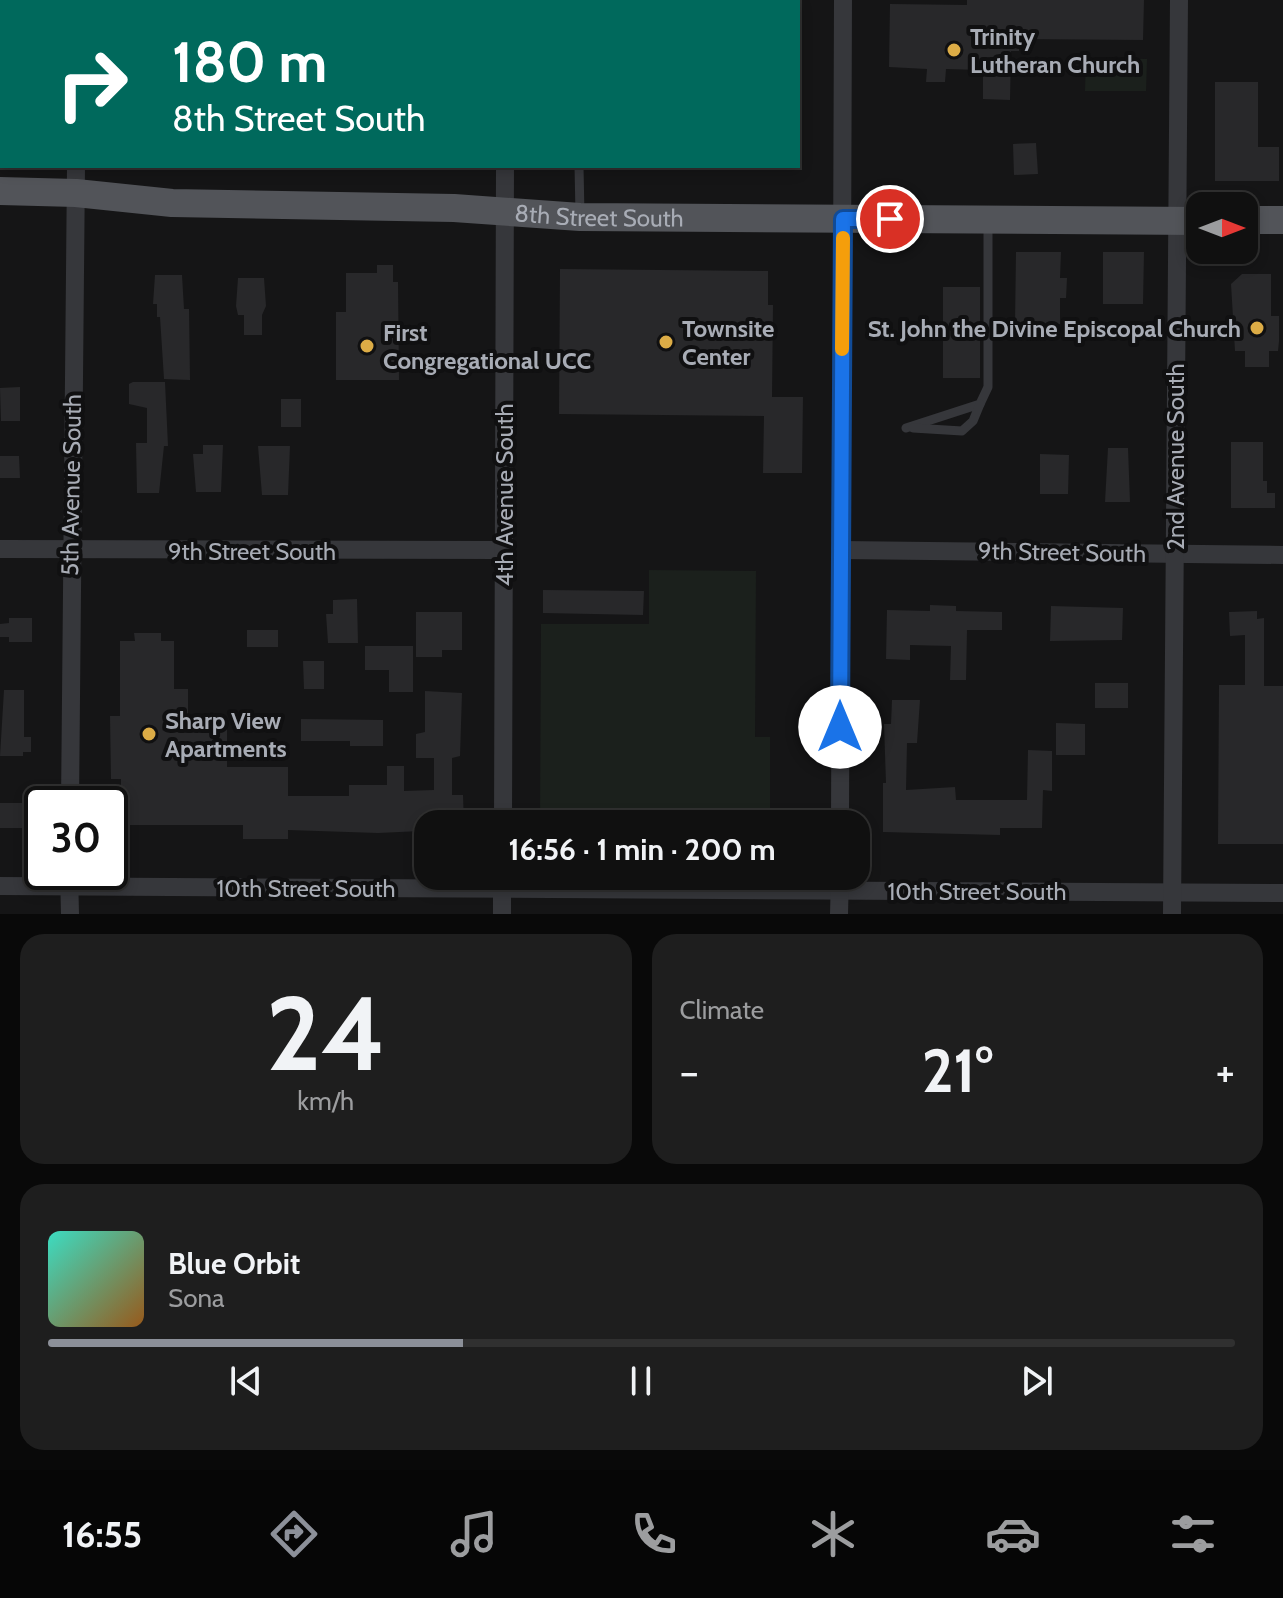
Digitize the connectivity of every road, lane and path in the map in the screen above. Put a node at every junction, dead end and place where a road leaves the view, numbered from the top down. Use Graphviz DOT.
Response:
graph roads {
  1 [pos="843,0"];
  2 [pos="1179,0"];
  3 [pos="505,168"];
  4 [pos="579,168"];
  5 [pos="76,180"];
  6 [pos="0,191"];
  7 [pos="1187,192"];
  8 [pos="505,211"];
  9 [pos="580,217"];
  10 [pos="843,219"];
  11 [pos="988,220"];
  12 [pos="1186,221"];
  13 [pos="1186,264"];
  14 [pos="980,404"];
  15 [pos="0,549"];
  16 [pos="70,549"];
  17 [pos="503,550"];
  18 [pos="841,550"];
  19 [pos="1174,553"];
  20 [pos="1283,555"];
  21 [pos="70,786"];
  22 [pos="503,810"];
  23 [pos="840,810"];
  24 [pos="128,879"];
  25 [pos="414,881"];
  26 [pos="24,884"];
  27 [pos="870,884"];
  28 [pos="0,886"];
  29 [pos="69,890"];
  30 [pos="502,890"];
  31 [pos="840,890"];
  32 [pos="1172,892"];
  33 [pos="1283,893"];
  34 [pos="70,914"];
  35 [pos="502,914"];
  36 [pos="839,914"];
  37 [pos="1172,914"];
  1 -- 10 [label="street"];
  2 -- 7 [label="street, 2nd Avenue South"];
  3 -- 8 [label="street, 4th Avenue South"];
  4 -- 9 [label="lane"];
  5 -- 6 [label="main road, 8th Street South"];
  5 -- 8 [label="main road, 8th Street South"];
  5 -- 16 [label="street, 5th Avenue South"];
  8 -- 9 [label="main road, 8th Street South"];
  8 -- 17 [label="street, 4th Avenue South"];
  9 -- 10 [label="main road, 8th Street South"];
  10 -- 11 [label="main road, 8th Street South"];
  10 -- 18 [label="street"];
  11 -- 12 [label="main road, 8th Street South"];
  11 -- 14 [label="lane"];
  13 -- 19 [label="street, 2nd Avenue South"];
  14 -- 14 [label="lane"];
  15 -- 16 [label="street, 9th Street South"];
  16 -- 17 [label="street, 9th Street South"];
  16 -- 21 [label="street, 5th Avenue South"];
  17 -- 22 [label="street, 4th Avenue South"];
  18 -- 19 [label="street, 9th Street South"];
  18 -- 23 [label="street"];
  19 -- 20 [label="street, 9th Street South"];
  19 -- 32 [label="street, 2nd Avenue South"];
  24 -- 25 [label="street, 10th Street South"];
  26 -- 28 [label="street, 10th Street South"];
  27 -- 32 [label="street, 10th Street South"];
  29 -- 34 [label="street"];
  30 -- 35 [label="street"];
  31 -- 36 [label="street"];
  32 -- 33 [label="street, 10th Street South"];
  32 -- 37 [label="street, 2nd Avenue South"];
}
